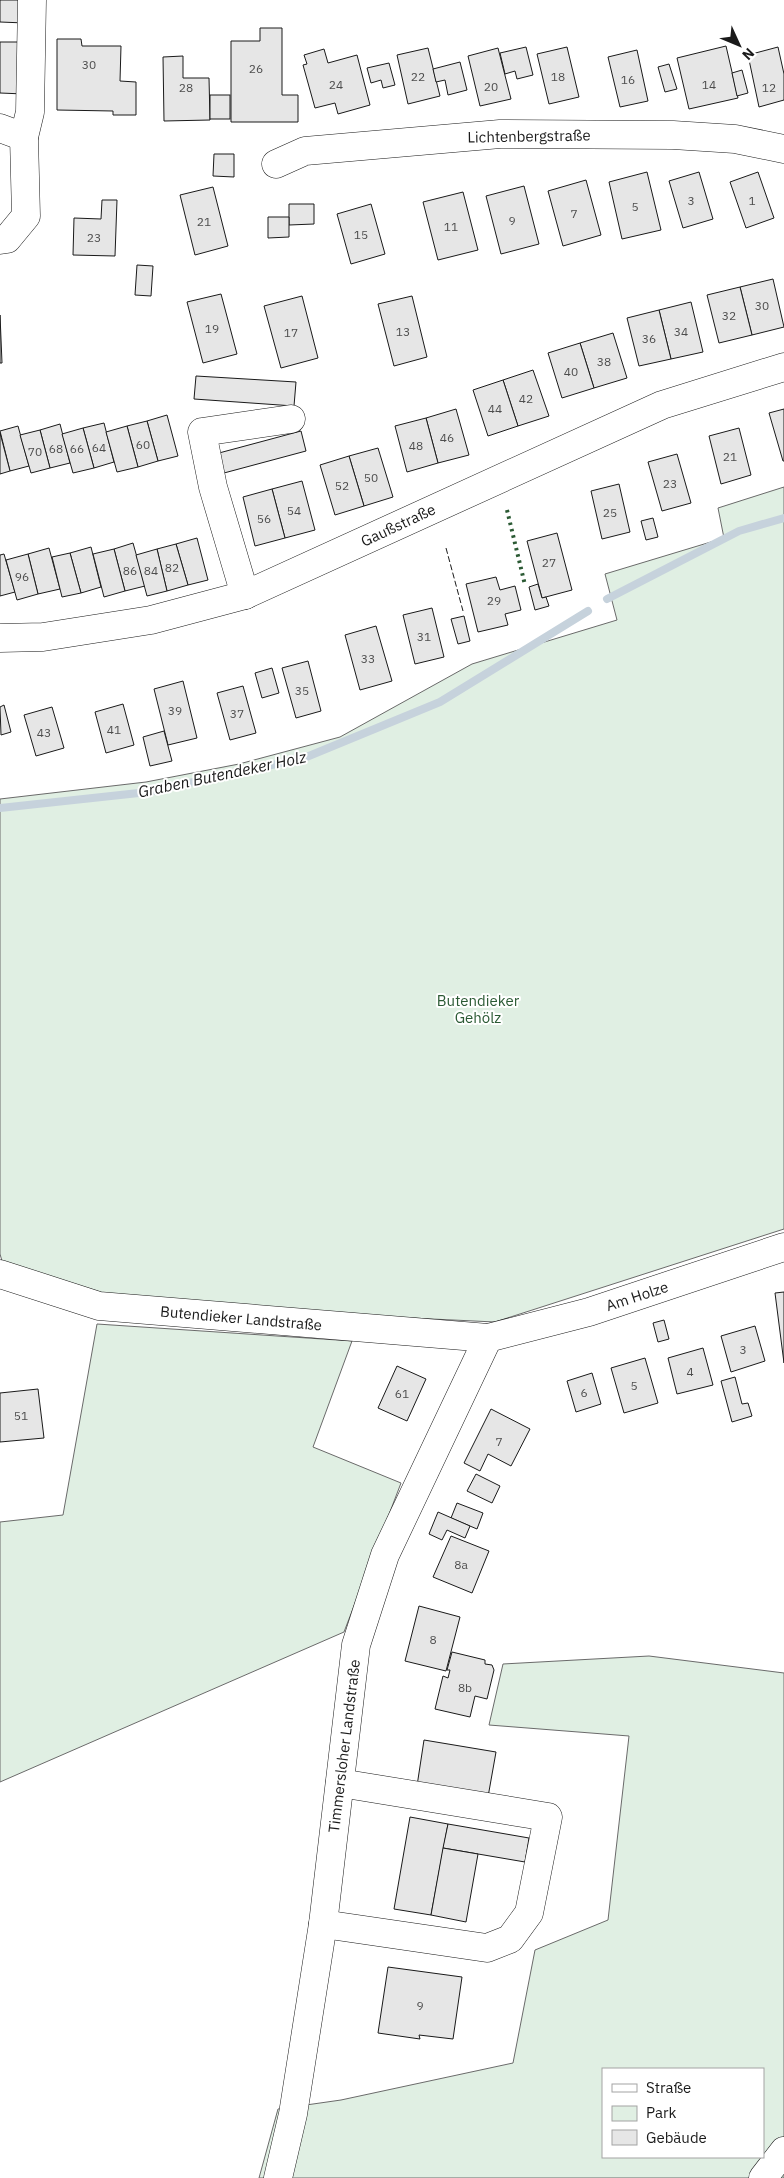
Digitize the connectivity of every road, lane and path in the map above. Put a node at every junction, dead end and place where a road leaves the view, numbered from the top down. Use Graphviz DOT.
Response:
graph roads {
  1 [pos="32,0"];
  2 [pos="12,133"];
  3 [pos="784,150"];
  4 [pos="276,164"];
  5 [pos="0,240"];
  6 [pos="784,367"];
  7 [pos="291,418"];
  8 [pos="245,595"];
  9 [pos="0,638"];
  10 [pos="784,1247"];
  11 [pos="0,1274"];
  12 [pos="488,1338"];
  13 [pos="340,1783"];
  14 [pos="322,1924"];
  15 [pos="784,2151"];
  16 [pos="278,2178"];
  17 [pos="763,2178"];
  1 -- 2 [label="street"];
  2 -- 5 [label="street"];
  3 -- 4 [label="street, Lichtenbergstraße"];
  6 -- 8 [label="street, Gaußstraße"];
  7 -- 8 [label="street"];
  8 -- 9 [label="street, Gaußstraße"];
  10 -- 12 [label="street, Am Holze"];
  11 -- 12 [label="street, Butendieker Landstraße"];
  12 -- 13 [label="street, Timmersloher Landstraße"];
  13 -- 14 [label="street, Timmersloher Landstraße"];
  13 -- 14 [label="street"];
  14 -- 16 [label="street, Timmersloher Landstraße"];
  15 -- 17 [label="street"];
}
